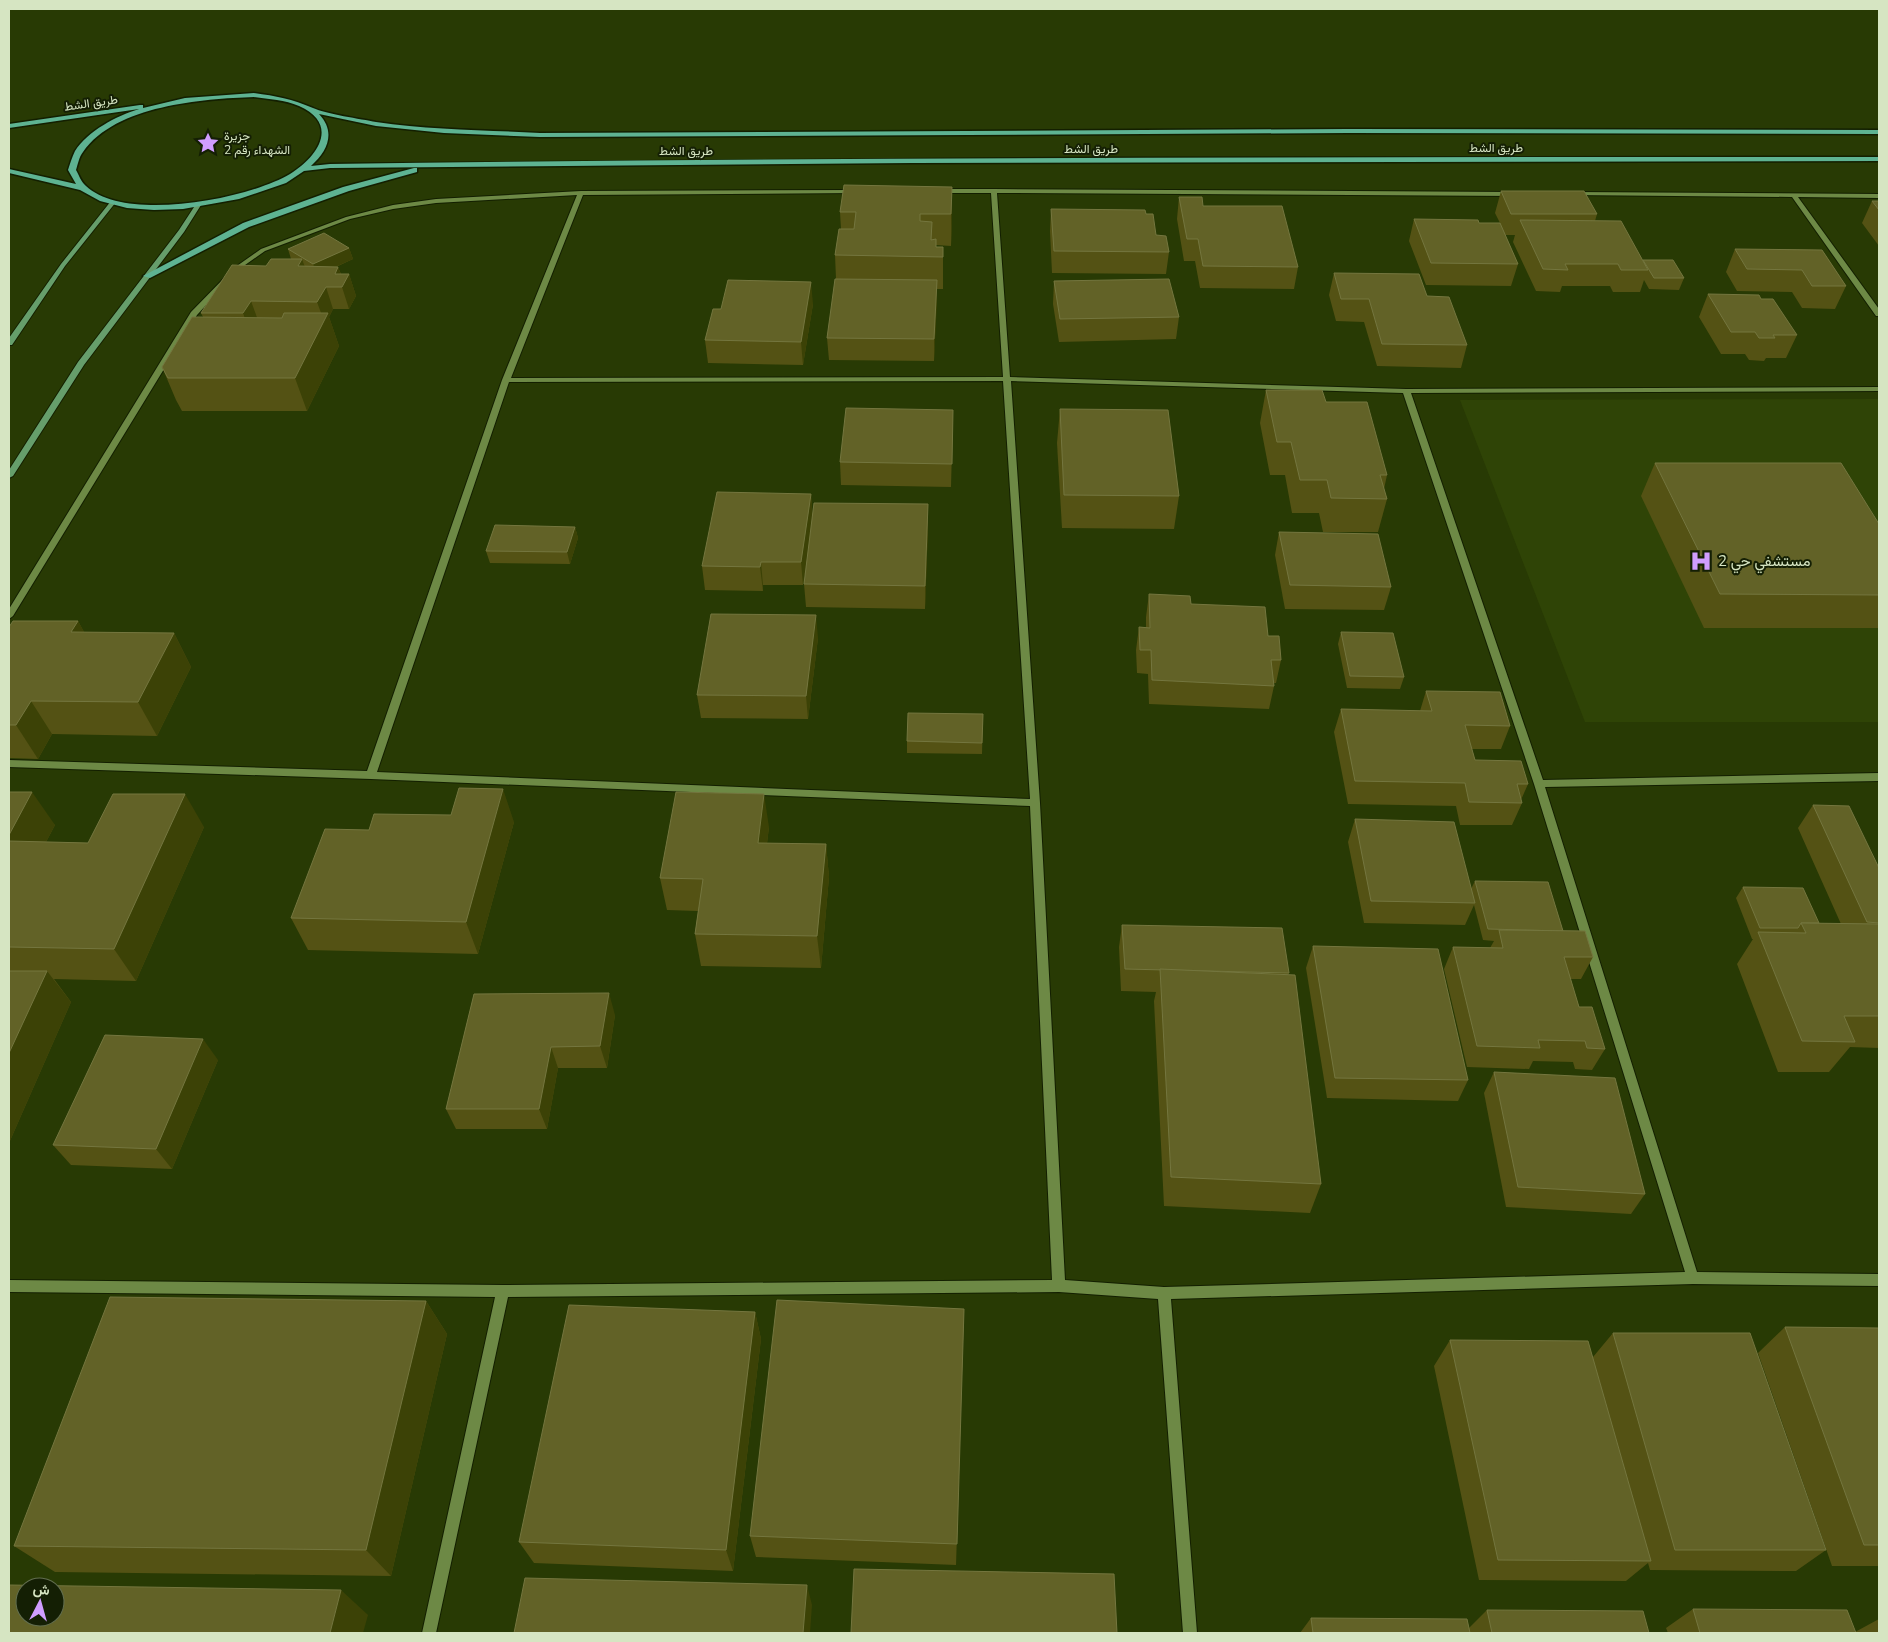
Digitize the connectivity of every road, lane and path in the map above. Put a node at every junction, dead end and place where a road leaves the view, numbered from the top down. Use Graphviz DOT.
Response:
graph roads {
  1 [pos="177,102"];
  2 [pos="311,110"];
  3 [pos="9,126"];
  4 [pos="1879,132"];
  5 [pos="1879,159"];
  6 [pos="432,165"];
  7 [pos="304,168"];
  8 [pos="9,171"];
  9 [pos="82,188"];
  10 [pos="935,191"];
  11 [pos="994,191"];
  12 [pos="866,192"];
  13 [pos="581,193"];
  14 [pos="1518,194"];
  15 [pos="1567,194"];
  16 [pos="1794,196"];
  17 [pos="1879,196"];
  18 [pos="113,202"];
  19 [pos="198,205"];
  20 [pos="148,276"];
  21 [pos="1879,314"];
  22 [pos="9,343"];
  23 [pos="506,380"];
  24 [pos="1007,380"];
  25 [pos="1879,390"];
  26 [pos="1406,391"];
  27 [pos="9,476"];
  28 [pos="9,616"];
  29 [pos="9,764"];
  30 [pos="371,774"];
  31 [pos="1879,777"];
  32 [pos="1538,784"];
  33 [pos="1035,803"];
  34 [pos="1693,1278"];
  35 [pos="1879,1280"];
  36 [pos="9,1286"];
  37 [pos="1059,1286"];
  38 [pos="503,1291"];
  39 [pos="1164,1293"];
  40 [pos="429,1633"];
  41 [pos="1190,1633"];
  1 -- 2 [label="main road, طريق الشط"];
  1 -- 3 [label="main road, طريق الشط"];
  1 -- 9 [label="main road"];
  2 -- 4 [label="main road, طريق الشط"];
  2 -- 7 [label="main road"];
  5 -- 6 [label="main road, طريق الشط"];
  6 -- 7 [label="main road, طريق الشط"];
  6 -- 20 [label="main road"];
  7 -- 19 [label="main road"];
  8 -- 9 [label="main road"];
  9 -- 18 [label="main road"];
  10 -- 11 [label="street"];
  11 -- 14 [label="street"];
  11 -- 24 [label="street"];
  12 -- 13 [label="street"];
  13 -- 23 [label="street"];
  13 -- 28 [label="street"];
  15 -- 16 [label="street"];
  16 -- 17 [label="street"];
  16 -- 21 [label="street"];
  18 -- 19 [label="main road"];
  18 -- 22 [label="main road"];
  19 -- 20 [label="main road"];
  20 -- 27 [label="main road"];
  23 -- 24 [label="street"];
  23 -- 30 [label="street"];
  24 -- 26 [label="street"];
  24 -- 33 [label="street"];
  25 -- 26 [label="street"];
  26 -- 32 [label="street"];
  29 -- 30 [label="street"];
  30 -- 33 [label="street"];
  31 -- 32 [label="street"];
  32 -- 34 [label="street"];
  33 -- 37 [label="street"];
  34 -- 35 [label="street"];
  34 -- 39 [label="street"];
  36 -- 38 [label="street"];
  37 -- 38 [label="street"];
  37 -- 39 [label="street"];
  38 -- 40 [label="street"];
  39 -- 41 [label="street"];
}
